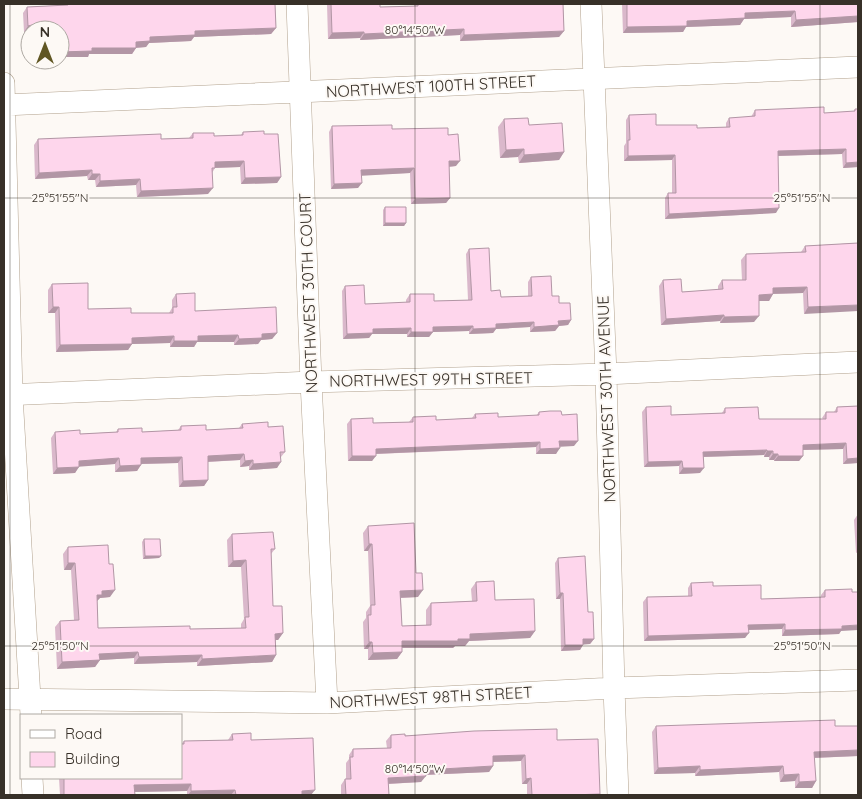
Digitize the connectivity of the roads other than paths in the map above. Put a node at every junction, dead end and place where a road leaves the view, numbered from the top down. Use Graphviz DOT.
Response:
graph roads {
  1 [pos="297,4"];
  2 [pos="591,4"];
  3 [pos="858,67"];
  4 [pos="593,79"];
  5 [pos="4,83"];
  6 [pos="300,92"];
  7 [pos="4,105"];
  8 [pos="858,362"];
  9 [pos="606,374"];
  10 [pos="311,382"];
  11 [pos="8,395"];
  12 [pos="858,680"];
  13 [pos="614,688"];
  14 [pos="4,699"];
  15 [pos="327,703"];
  16 [pos="30,707"];
  17 [pos="32,779"];
  18 [pos="33,795"];
  19 [pos="618,795"];
  1 -- 6 [label="street, NORTHWEST 30TH COURT"];
  2 -- 4 [label="street, NORTHWEST 30TH AVENUE"];
  3 -- 4 [label="street, NORTHWEST 100TH STREET"];
  4 -- 6 [label="street, NORTHWEST 100TH STREET"];
  4 -- 9 [label="street, NORTHWEST 30TH AVENUE"];
  5 -- 7 [label="street"];
  6 -- 7 [label="street, NORTHWEST 100TH STREET"];
  6 -- 10 [label="street, NORTHWEST 30TH COURT"];
  7 -- 11 [label="street"];
  8 -- 9 [label="street, NORTHWEST 99TH STREET"];
  9 -- 10 [label="street, NORTHWEST 99TH STREET"];
  9 -- 13 [label="street, NORTHWEST 30TH AVENUE"];
  10 -- 11 [label="street, NORTHWEST 99TH STREET"];
  10 -- 15 [label="street, NORTHWEST 30TH COURT"];
  11 -- 16 [label="street"];
  12 -- 13 [label="street, NORTHWEST 98TH STREET"];
  13 -- 15 [label="street, NORTHWEST 98TH STREET"];
  13 -- 19 [label="street, NORTHWEST 30TH AVENUE"];
  14 -- 16 [label="street, NORTHWEST 98TH STREET"];
  15 -- 16 [label="street, NORTHWEST 98TH STREET"];
  17 -- 18 [label="street"];
}
